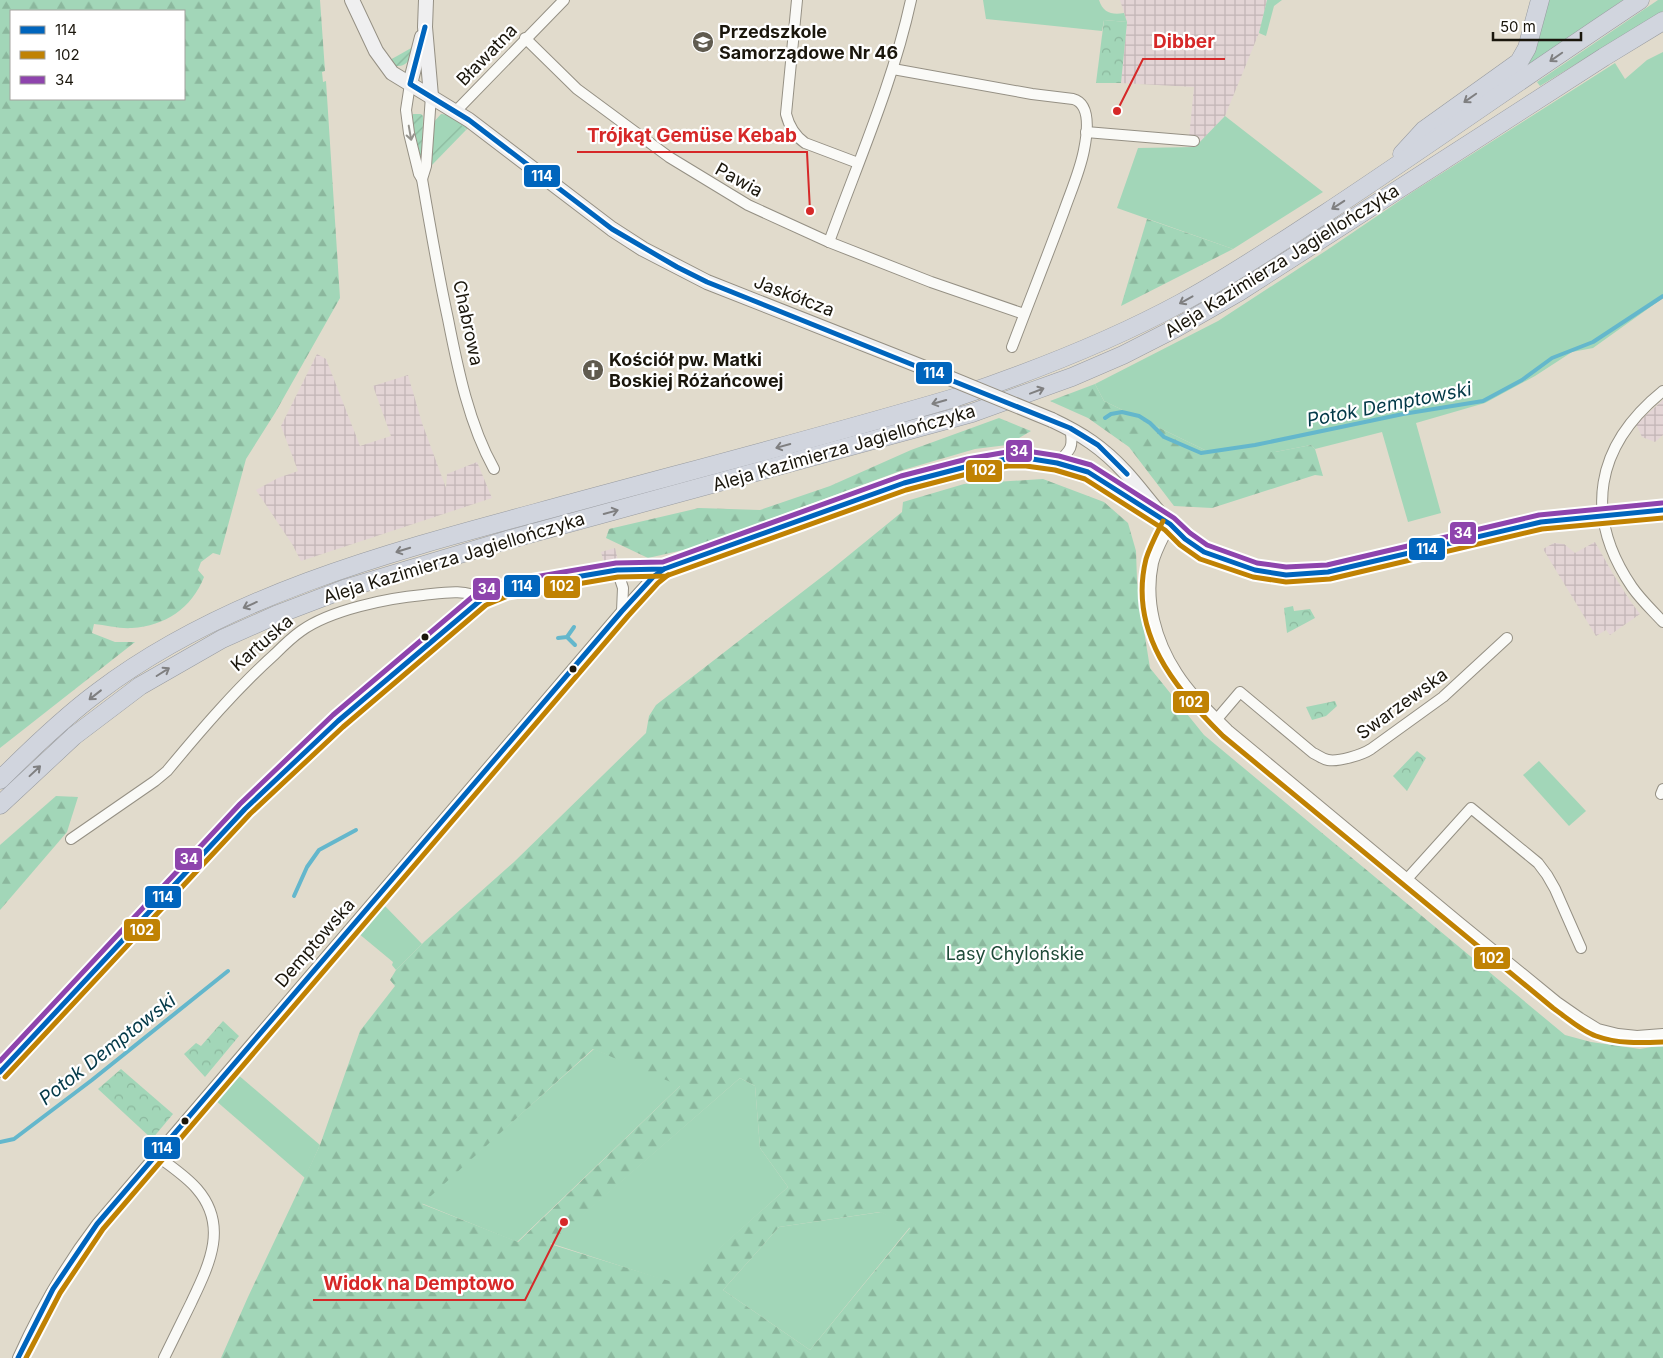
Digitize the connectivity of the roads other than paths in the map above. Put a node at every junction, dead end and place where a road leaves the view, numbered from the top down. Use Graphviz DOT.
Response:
graph roads {
  1 [pos="352,0"];
  2 [pos="426,0"];
  3 [pos="564,0"];
  4 [pos="797,0"];
  5 [pos="911,0"];
  6 [pos="1540,0"];
  7 [pos="1640,0"];
  8 [pos="1663,21"];
  9 [pos="425,27"];
  10 [pos="525,38"];
  11 [pos="893,69"];
  12 [pos="410,84"];
  13 [pos="431,96"];
  14 [pos="456,111"];
  15 [pos="1086,132"];
  16 [pos="1194,141"];
  17 [pos="858,163"];
  18 [pos="1379,178"];
  19 [pos="422,180"];
  20 [pos="829,242"];
  21 [pos="1024,314"];
  22 [pos="1012,347"];
  23 [pos="1663,391"];
  24 [pos="1070,428"];
  25 [pos="1057,463"];
  26 [pos="494,469"];
  27 [pos="1663,510"];
  28 [pos="1603,515"];
  29 [pos="1170,524"];
  30 [pos="664,569"];
  31 [pos="617,570"];
  32 [pos="482,599"];
  33 [pos="622,611"];
  34 [pos="1663,622"];
  35 [pos="1507,638"];
  36 [pos="1217,718"];
  37 [pos="0,780"];
  38 [pos="0,805"];
  39 [pos="71,839"];
  40 [pos="1407,879"];
  41 [pos="1581,948"];
  42 [pos="1663,1034"];
  43 [pos="0,1072"];
  44 [pos="156,1154"];
  45 [pos="18,1358"];
  46 [pos="164,1358"];
  1 -- 12 [label="street, Jaskółcza"];
  2 -- 9 [label="street, Chabrowa"];
  3 -- 10 [label="street, Bławatna"];
  4 -- 17 [label="street"];
  5 -- 11 [label="street"];
  6 -- 18 [label="highway, one-way"];
  7 -- 18 [label="highway, Aleja Kazimierza Jagiellończyka, one-way"];
  38 -- 8 [label="highway, Aleja Kazimierza Jagiellończyka, one-way"];
  9 -- 12 [label="street, Chabrowa"];
  9 -- 13 [label="street, Chabrowa"];
  10 -- 14 [label="street, Bławatna"];
  10 -- 20 [label="street, Pawia"];
  11 -- 15 [label="street"];
  11 -- 17 [label="street"];
  12 -- 13 [label="street, Jaskółcza"];
  12 -- 19 [label="street, Chabrowa, one-way"];
  13 -- 14 [label="street, Jaskółcza"];
  13 -- 19 [label="street, Chabrowa"];
  14 -- 24 [label="street, Jaskółcza, bridge"];
  15 -- 16 [label="street"];
  15 -- 21 [label="street"];
  17 -- 20 [label="street"];
  18 -- 37 [label="highway, Aleja Kazimierza Jagiellończyka, one-way"];
  19 -- 26 [label="street, Chabrowa"];
  20 -- 21 [label="street, Pawia"];
  21 -- 22 [label="street"];
  23 -- 28 [label="street"];
  24 -- 25 [label="street"];
  24 -- 29 [label="street, Jaskółcza"];
  25 -- 29 [label="street"];
  25 -- 30 [label="street"];
  27 -- 28 [label="street"];
  28 -- 29 [label="street"];
  28 -- 34 [label="street"];
  29 -- 36 [label="street"];
  30 -- 31 [label="street"];
  30 -- 33 [label="street, Demptowska"];
  31 -- 32 [label="street"];
  31 -- 33 [label="street"];
  32 -- 39 [label="street, Kartuska"];
  32 -- 43 [label="street"];
  33 -- 44 [label="street, Demptowska"];
  35 -- 36 [label="street, Swarzewska"];
  36 -- 40 [label="street"];
  40 -- 41 [label="street"];
  40 -- 42 [label="street"];
  44 -- 45 [label="street, Demptowska"];
  44 -- 46 [label="street"];
}
